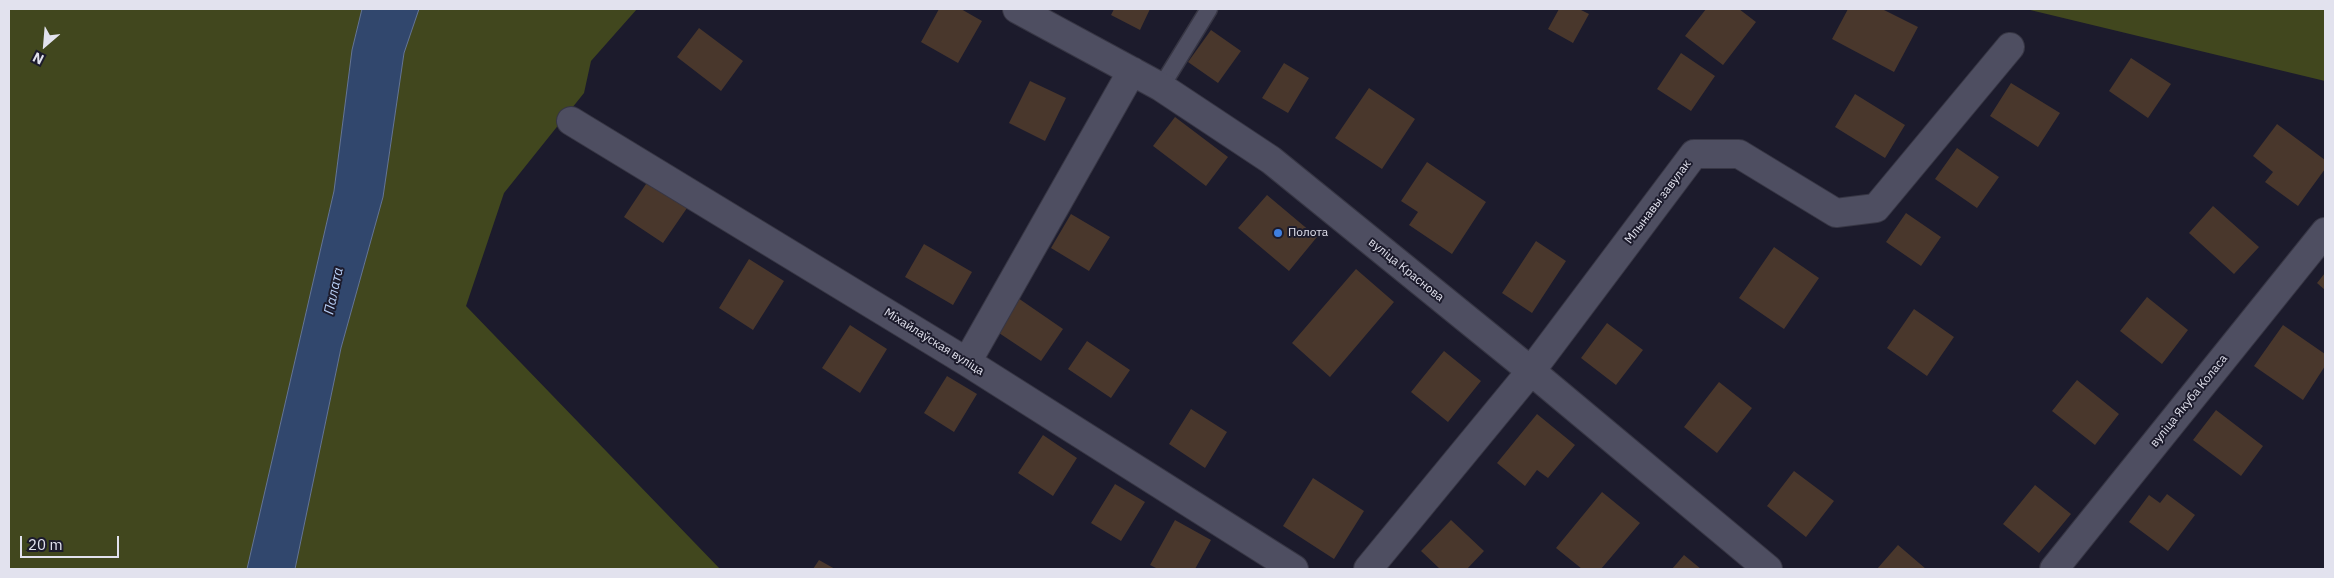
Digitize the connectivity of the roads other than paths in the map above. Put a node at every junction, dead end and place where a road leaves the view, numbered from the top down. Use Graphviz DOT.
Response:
graph roads {
  1 [pos="1017,9"];
  2 [pos="1209,9"];
  3 [pos="2010,47"];
  4 [pos="1132,71"];
  5 [pos="1161,86"];
  6 [pos="571,121"];
  7 [pos="2325,232"];
  8 [pos="967,362"];
  9 [pos="1531,371"];
  10 [pos="1294,569"];
  11 [pos="1368,569"];
  12 [pos="1768,569"];
  13 [pos="2054,569"];
  1 -- 4 [label="street, вуліца Краснова"];
  2 -- 5 [label="lane"];
  3 -- 9 [label="street, Млынавы завулак"];
  4 -- 5 [label="street, вуліца Краснова"];
  4 -- 8 [label="street"];
  5 -- 9 [label="street, вуліца Краснова"];
  6 -- 8 [label="street, Міхайлаўская вуліца"];
  7 -- 13 [label="street, вуліца Якуба Коласа"];
  8 -- 10 [label="street, Міхайлаўская вуліца"];
  9 -- 11 [label="street, Млынавы завулак"];
  9 -- 12 [label="street, вуліца Краснова"];
}
